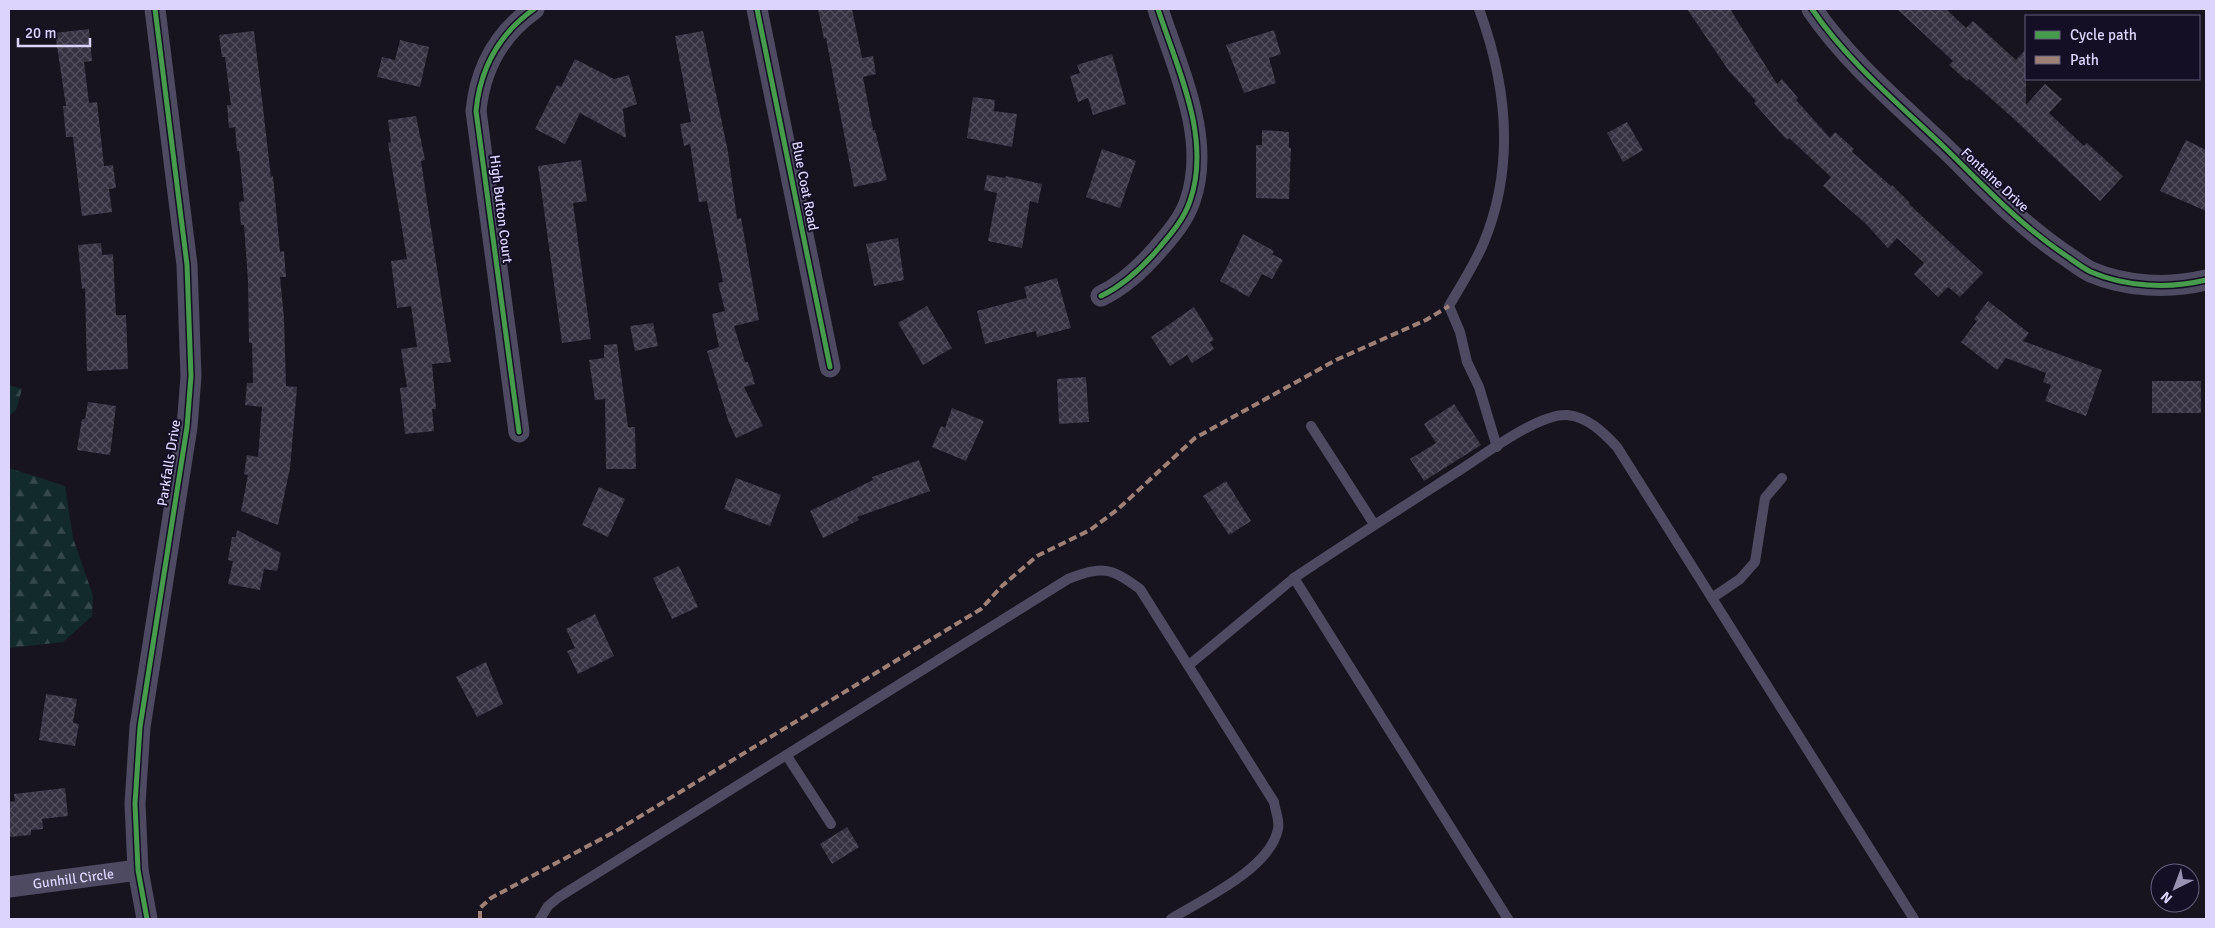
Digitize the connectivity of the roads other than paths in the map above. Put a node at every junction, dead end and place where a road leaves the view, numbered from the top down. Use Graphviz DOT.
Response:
graph roads {
  1 [pos="155,9"];
  2 [pos="534,9"];
  3 [pos="757,9"];
  4 [pos="1158,9"];
  5 [pos="1479,9"];
  6 [pos="1812,9"];
  7 [pos="2206,280"];
  8 [pos="1100,296"];
  9 [pos="830,367"];
  10 [pos="1311,426"];
  11 [pos="519,432"];
  12 [pos="1497,447"];
  13 [pos="1782,478"];
  14 [pos="1374,524"];
  15 [pos="1294,578"];
  16 [pos="1712,598"];
  17 [pos="1188,665"];
  18 [pos="787,756"];
  19 [pos="832,824"];
  20 [pos="138,870"];
  21 [pos="9,887"];
  22 [pos="147,919"];
  23 [pos="540,919"];
  24 [pos="1171,919"];
  25 [pos="1508,919"];
  26 [pos="1914,919"];
  1 -- 20 [label="street, Parkfalls Drive"];
  2 -- 11 [label="street, High Button Court"];
  3 -- 9 [label="street, Blue Coat Road"];
  4 -- 8 [label="street"];
  5 -- 12 [label="lane"];
  6 -- 7 [label="street, Fontaine Drive"];
  10 -- 14 [label="lane"];
  12 -- 14 [label="lane"];
  12 -- 16 [label="lane"];
  13 -- 16 [label="lane"];
  14 -- 15 [label="lane"];
  15 -- 17 [label="lane"];
  15 -- 25 [label="lane"];
  16 -- 26 [label="lane"];
  17 -- 18 [label="lane"];
  17 -- 24 [label="lane"];
  18 -- 19 [label="lane"];
  18 -- 23 [label="lane"];
  20 -- 21 [label="street, Gunhill Circle"];
  20 -- 22 [label="street, Parkfalls Drive"];
}
